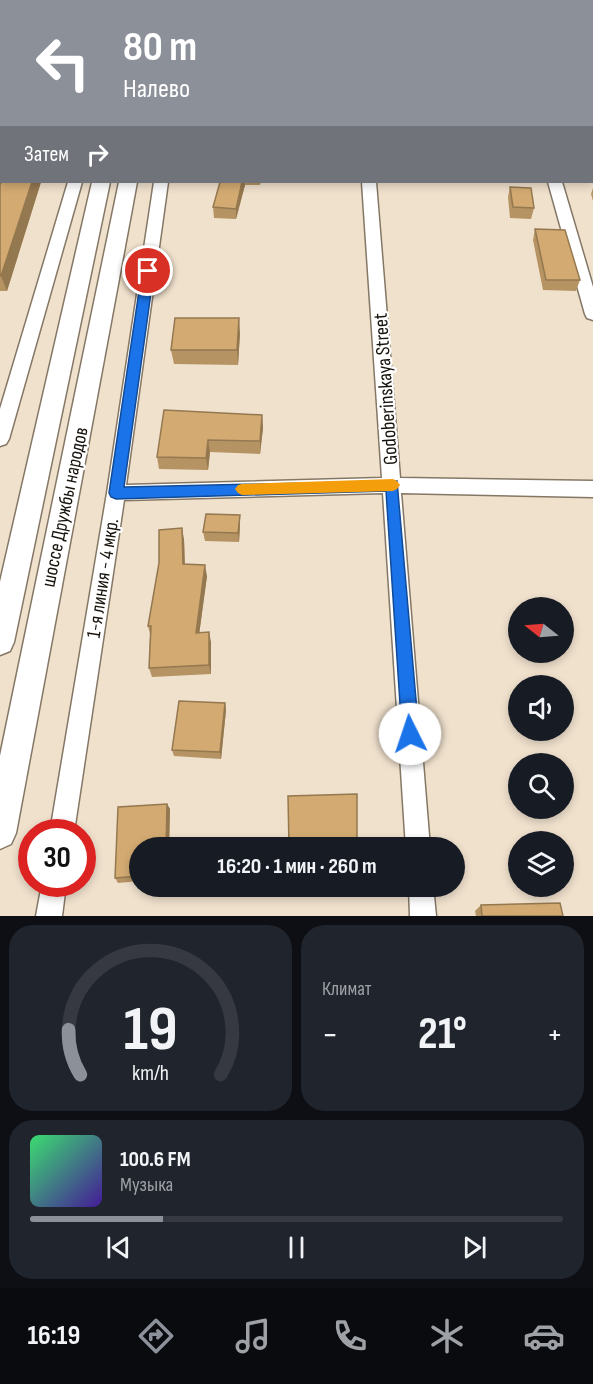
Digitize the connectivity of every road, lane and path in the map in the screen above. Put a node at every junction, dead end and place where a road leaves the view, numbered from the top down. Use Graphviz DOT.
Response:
graph roads {
  1 [pos="75,183"];
  2 [pos="101,183"];
  3 [pos="128,183"];
  4 [pos="161,183"];
  5 [pos="369,183"];
  6 [pos="555,183"];
  7 [pos="593,314"];
  8 [pos="0,439"];
  9 [pos="393,485"];
  10 [pos="593,489"];
  11 [pos="116,493"];
  12 [pos="0,642"];
  13 [pos="64,819"];
  14 [pos="0,832"];
  15 [pos="417,837"];
  16 [pos="52,897"];
  17 [pos="422,897"];
  18 [pos="49,916"];
  19 [pos="423,916"];
  1 -- 8 [label="street"];
  2 -- 12 [label="main road"];
  3 -- 14 [label="main road, шоссе Дружбы народов"];
  4 -- 11 [label="street, 1-я линия - 4 мкр."];
  5 -- 9 [label="street, Godoberinskaya Street"];
  6 -- 7 [label="street"];
  9 -- 10 [label="street"];
  9 -- 11 [label="street"];
  9 -- 15 [label="street, Godoberinskaya Street"];
  11 -- 13 [label="street, 1-я линия - 4 мкр."];
  16 -- 18 [label="street"];
  17 -- 19 [label="street"];
}
